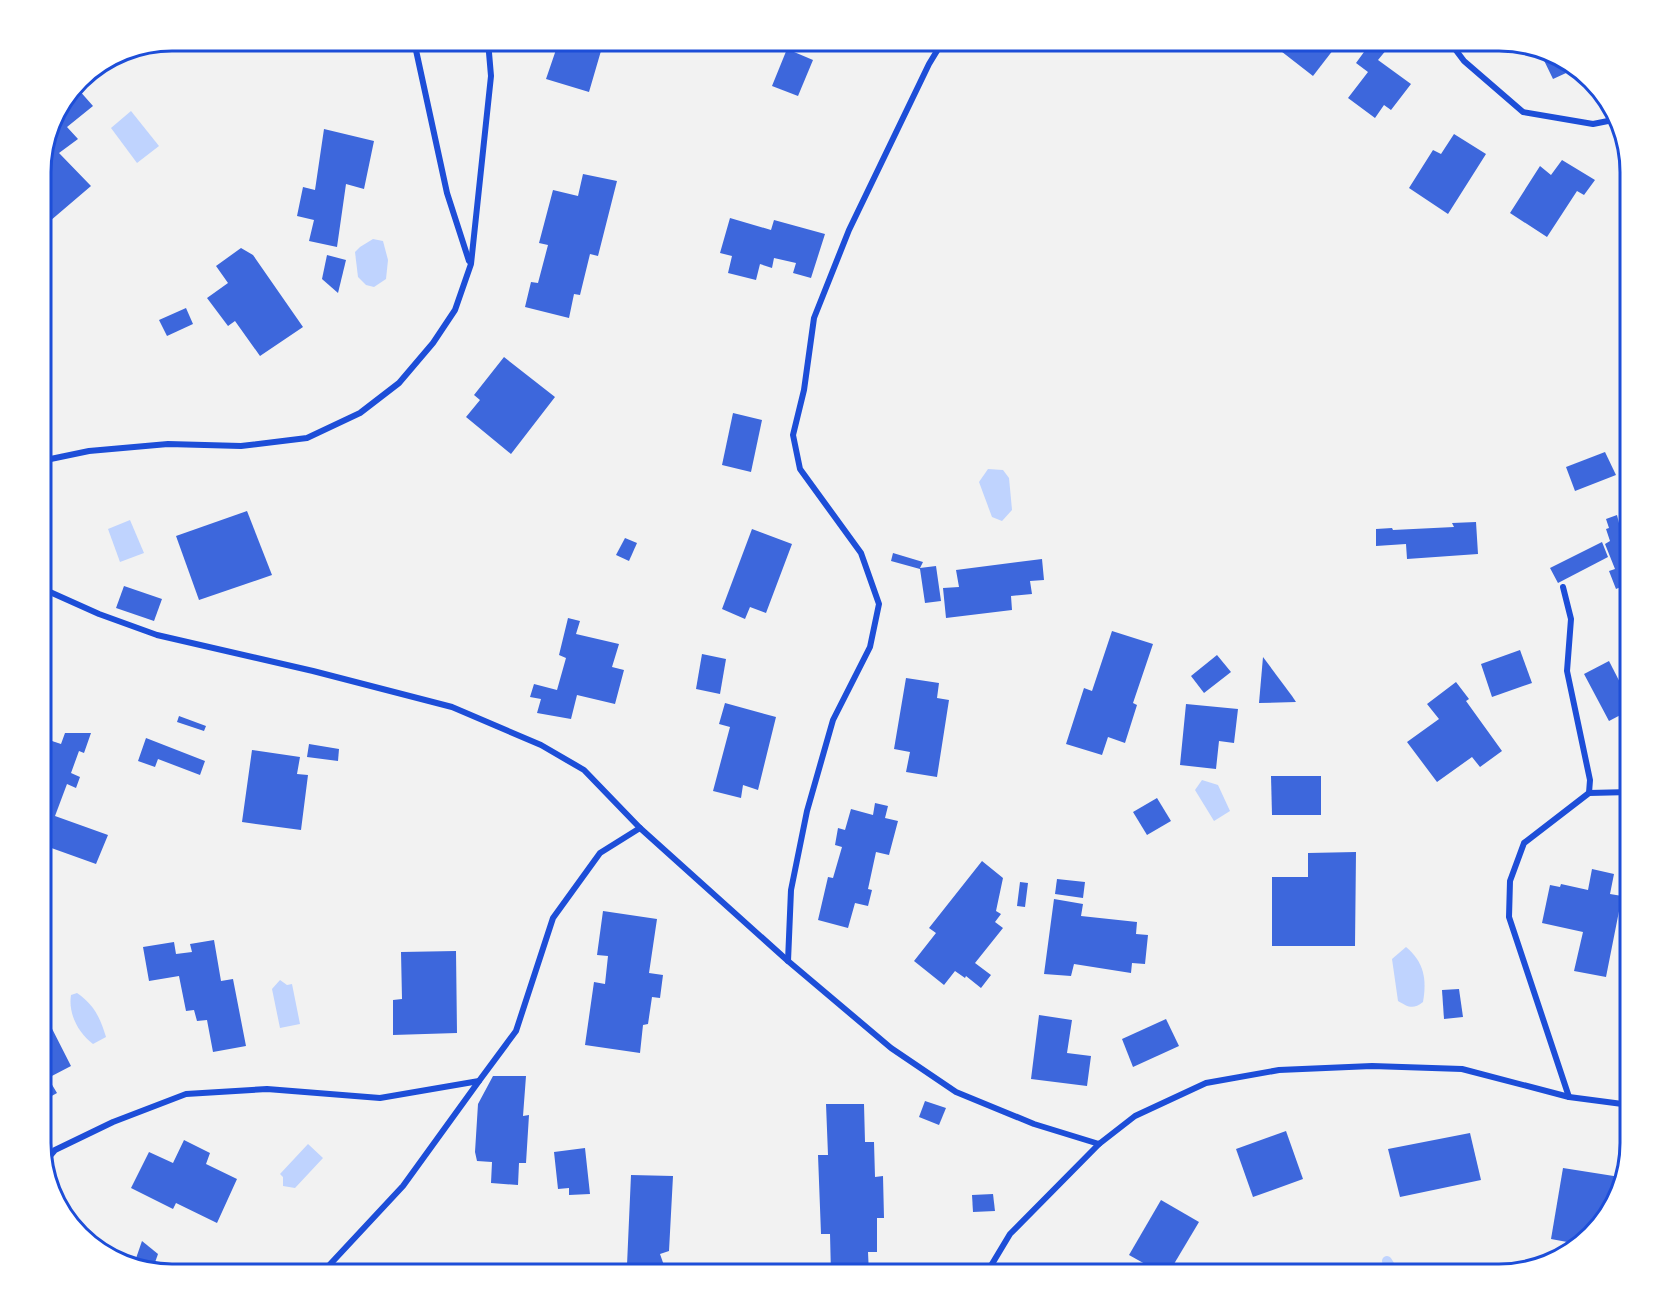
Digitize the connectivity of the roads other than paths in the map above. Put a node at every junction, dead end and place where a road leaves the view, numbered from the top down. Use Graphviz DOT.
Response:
graph roads {
  1 [pos="416,51"];
  2 [pos="489,51"];
  3 [pos="937,51"];
  4 [pos="1456,51"];
  5 [pos="1608,121"];
  6 [pos="471,264"];
  7 [pos="51,459"];
  8 [pos="1563,587"];
  9 [pos="51,592"];
  10 [pos="1620,792"];
  11 [pos="1589,793"];
  12 [pos="640,828"];
  13 [pos="788,961"];
  14 [pos="479,1081"];
  15 [pos="1569,1097"];
  16 [pos="1620,1104"];
  17 [pos="1099,1144"];
  18 [pos="52,1155"];
  19 [pos="331,1264"];
  20 [pos="992,1264"];
  1 -- 6 [label="street"];
  2 -- 6 [label="street"];
  3 -- 13 [label="street"];
  4 -- 5 [label="street"];
  6 -- 7 [label="street"];
  8 -- 11 [label="street"];
  9 -- 12 [label="street"];
  10 -- 11 [label="street"];
  11 -- 15 [label="street"];
  12 -- 13 [label="street"];
  12 -- 14 [label="street"];
  13 -- 17 [label="street"];
  14 -- 18 [label="street"];
  14 -- 19 [label="street"];
  15 -- 16 [label="street"];
  15 -- 17 [label="street"];
  17 -- 20 [label="street"];
}
